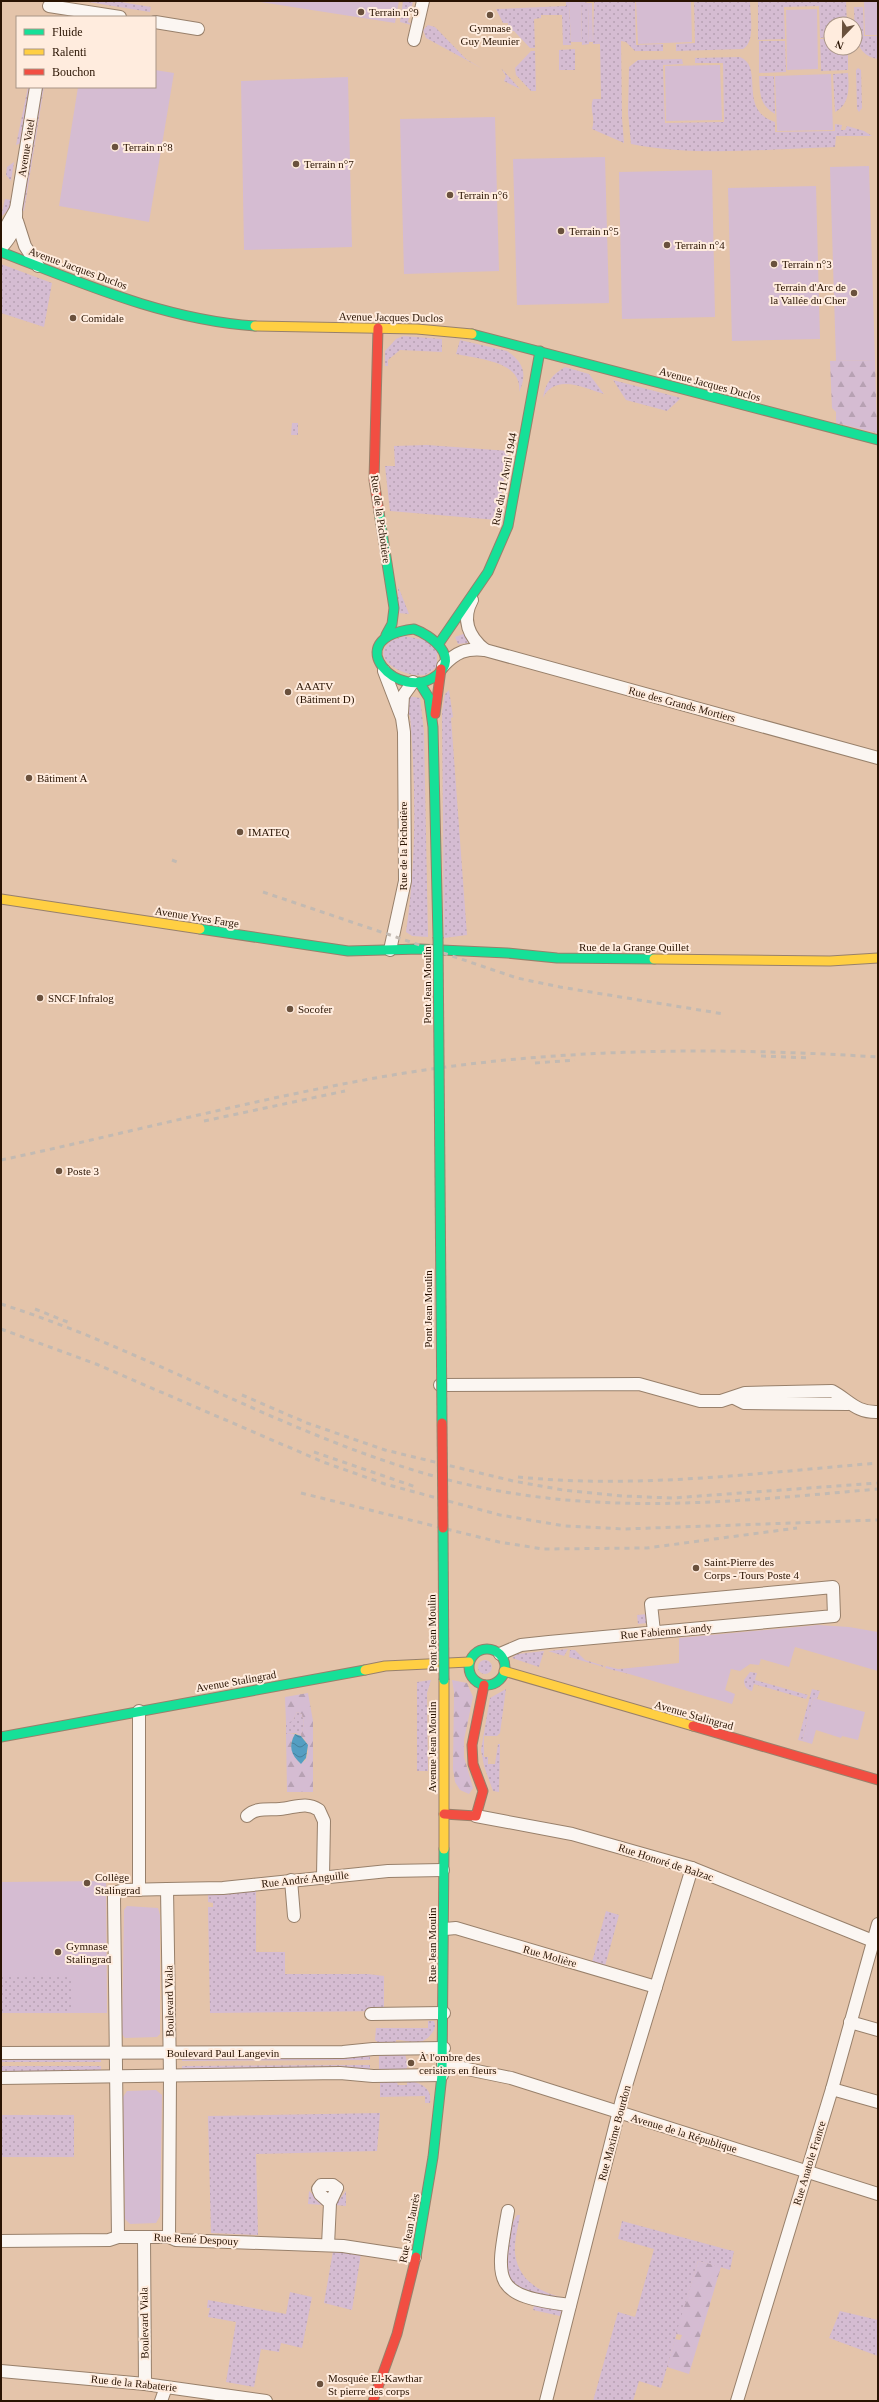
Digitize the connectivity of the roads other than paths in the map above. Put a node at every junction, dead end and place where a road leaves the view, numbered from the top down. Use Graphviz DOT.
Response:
graph roads {
  1 [pos="423,1"];
  2 [pos="48,8"];
  3 [pos="112,16"];
  4 [pos="156,22"];
  5 [pos="198,29"];
  6 [pos="414,40"];
  7 [pos="36,88"];
  8 [pos="11,218"];
  9 [pos="1,236"];
  10 [pos="1,248"];
  11 [pos="1,252"];
  12 [pos="38,267"];
  13 [pos="378,328"];
  14 [pos="540,351"];
  15 [pos="878,442"];
  16 [pos="478,588"];
  17 [pos="386,635"];
  18 [pos="440,642"];
  19 [pos="471,648"];
  20 [pos="485,650"];
  21 [pos="442,667"];
  22 [pos="384,671"];
  23 [pos="416,682"];
  24 [pos="402,718"];
  25 [pos="433,727"];
  26 [pos="878,758"];
  27 [pos="1,899"];
  28 [pos="390,950"];
  29 [pos="878,958"];
  30 [pos="440,1385"];
  31 [pos="878,1412"];
  32 [pos="654,1632"];
  33 [pos="500,1654"];
  34 [pos="469,1662"];
  35 [pos="504,1671"];
  36 [pos="444,1680"];
  37 [pos="484,1685"];
  38 [pos="139,1711"];
  39 [pos="4,1736"];
  40 [pos="878,1780"];
  41 [pos="444,1814"];
  42 [pos="247,1816"];
  43 [pos="476,1816"];
  44 [pos="692,1868"];
  45 [pos="443,1870"];
  46 [pos="324,1876"];
  47 [pos="291,1880"];
  48 [pos="167,1888"];
  49 [pos="139,1890"];
  50 [pos="294,1916"];
  51 [pos="878,1924"];
  52 [pos="445,1929"];
  53 [pos="876,1942"];
  54 [pos="656,1987"];
  55 [pos="444,2013"];
  56 [pos="371,2014"];
  57 [pos="850,2022"];
  58 [pos="878,2030"];
  59 [pos="444,2048"];
  60 [pos="1,2053"];
  61 [pos="170,2053"];
  62 [pos="116,2054"];
  63 [pos="443,2070"];
  64 [pos="170,2075"];
  65 [pos="116,2076"];
  66 [pos="1,2078"];
  67 [pos="832,2089"];
  68 [pos="878,2102"];
  69 [pos="619,2112"];
  70 [pos="806,2172"];
  71 [pos="878,2194"];
  72 [pos="330,2203"];
  73 [pos="508,2212"];
  74 [pos="118,2237"];
  75 [pos="144,2237"];
  76 [pos="169,2237"];
  77 [pos="1,2241"];
  78 [pos="328,2245"];
  79 [pos="416,2257"];
  80 [pos="570,2305"];
  81 [pos="1,2371"];
  82 [pos="382,2381"];
  83 [pos="145,2384"];
  84 [pos="166,2387"];
  85 [pos="213,2397"];
  86 [pos="161,2401"];
  87 [pos="266,2401"];
  88 [pos="373,2401"];
  89 [pos="380,2401"];
  90 [pos="546,2401"];
  91 [pos="737,2401"];
  1 -- 6 [label="street"];
  2 -- 3 [label="street"];
  4 -- 5 [label="street"];
  7 -- 8 [label="street, Avenue Vatel"];
  8 -- 9 [label="street, Avenue Vatel"];
  8 -- 10 [label="street, Avenue Vatel"];
  8 -- 12 [label="street"];
  11 -- 12 [label="main road, Avenue Jacques Duclos"];
  12 -- 13 [label="main road, Avenue Jacques Duclos"];
  13 -- 14 [label="main road, Avenue Jacques Duclos"];
  13 -- 17 [label="main road, Rue de la Pichotière"];
  14 -- 15 [label="main road, Avenue Jacques Duclos"];
  14 -- 16 [label="main road, Rue du 11 Avril 1944"];
  16 -- 18 [label="main road, Rue du 11 Avril 1944"];
  16 -- 20 [label="street"];
  17 -- 18 [label="main road"];
  17 -- 22 [label="main road"];
  18 -- 19 [label="street, Rue des Grands Mortiers"];
  18 -- 21 [label="main road"];
  19 -- 20 [label="street, Rue des Grands Mortiers"];
  19 -- 21 [label="street"];
  20 -- 26 [label="street, Rue des Grands Mortiers"];
  21 -- 23 [label="main road"];
  21 -- 25 [label="main road"];
  22 -- 23 [label="main road"];
  22 -- 24 [label="street, Rue de la Pichotière"];
  23 -- 24 [label="street"];
  23 -- 25 [label="main road"];
  24 -- 28 [label="street, Rue de la Pichotière"];
  25 -- 30 [label="main road, Pont Jean Moulin, bridge"];
  27 -- 28 [label="main road, Avenue Yves Farge"];
  28 -- 29 [label="main road, Rue de la Grange Quillet"];
  30 -- 31 [label="street"];
  30 -- 36 [label="main road, Pont Jean Moulin, bridge"];
  32 -- 32 [label="street, Rue Fabienne Landy"];
  32 -- 33 [label="street, Rue Fabienne Landy"];
  33 -- 34 [label="main road"];
  33 -- 35 [label="main road"];
  34 -- 37 [label="main road"];
  34 -- 38 [label="main road, Avenue Stalingrad"];
  35 -- 37 [label="main road"];
  35 -- 40 [label="main road, Avenue Stalingrad"];
  36 -- 41 [label="main road, Avenue Jean Moulin"];
  37 -- 43 [label="main road"];
  38 -- 39 [label="main road, Avenue Stalingrad"];
  38 -- 49 [label="street"];
  41 -- 43 [label="main road, Rue Honoré de Balzac"];
  41 -- 45 [label="main road, Rue Jean Moulin"];
  42 -- 46 [label="street"];
  43 -- 44 [label="street, Rue Honoré de Balzac"];
  44 -- 53 [label="street, Rue Honoré de Balzac"];
  44 -- 54 [label="street, Rue Maxime Bourdon"];
  45 -- 46 [label="street, Rue André Anguille"];
  45 -- 52 [label="main road, Rue Jean Moulin"];
  46 -- 47 [label="street, Rue André Anguille"];
  47 -- 48 [label="street, Rue André Anguille"];
  47 -- 50 [label="street"];
  48 -- 49 [label="street"];
  48 -- 61 [label="street, Boulevard Viala"];
  49 -- 62 [label="street"];
  51 -- 53 [label="street, Rue Anatole France"];
  52 -- 54 [label="street, Rue Molière"];
  52 -- 55 [label="main road, Rue Jean Moulin"];
  53 -- 57 [label="street, Rue Anatole France"];
  54 -- 69 [label="street, Rue Maxime Bourdon"];
  55 -- 56 [label="street"];
  55 -- 59 [label="main road, Rue Jean Moulin"];
  57 -- 58 [label="street"];
  57 -- 67 [label="street, Rue Anatole France"];
  59 -- 61 [label="street, Boulevard Paul Langevin"];
  59 -- 63 [label="main road, Rue Jean Moulin"];
  60 -- 62 [label="street, Boulevard Paul Langevin"];
  61 -- 62 [label="street, Boulevard Paul Langevin"];
  61 -- 64 [label="street, Boulevard Viala"];
  62 -- 65 [label="street"];
  63 -- 64 [label="street, Boulevard Paul Langevin"];
  63 -- 69 [label="street, Avenue de la République"];
  63 -- 79 [label="main road, Rue Jean Jaurès"];
  64 -- 65 [label="street, Boulevard Paul Langevin"];
  64 -- 76 [label="street, Boulevard Viala"];
  65 -- 66 [label="street, Boulevard Paul Langevin"];
  65 -- 74 [label="street"];
  67 -- 68 [label="street"];
  67 -- 70 [label="street, Rue Anatole France"];
  69 -- 70 [label="street, Avenue de la République"];
  69 -- 80 [label="street, Rue Maxime Bourdon"];
  70 -- 71 [label="street, Avenue de la République"];
  70 -- 91 [label="street, Rue Anatole France"];
  72 -- 78 [label="street"];
  73 -- 80 [label="street"];
  74 -- 75 [label="street, Rue René Despouy"];
  74 -- 77 [label="street, Rue René Despouy"];
  75 -- 76 [label="street, Rue René Despouy"];
  75 -- 83 [label="street, Boulevard Viala"];
  76 -- 78 [label="street, Rue René Despouy"];
  78 -- 79 [label="street, Rue René Despouy"];
  79 -- 82 [label="main road, Rue Jean Jaurès"];
  80 -- 90 [label="street, Rue Maxime Bourdon"];
  81 -- 83 [label="street, Rue de la Rabaterie"];
  82 -- 88 [label="main road"];
  82 -- 89 [label="main road"];
  83 -- 84 [label="street, Rue de la Rabaterie"];
  84 -- 85 [label="street, Rue de la Rabaterie"];
  84 -- 86 [label="street"];
  85 -- 87 [label="street, Rue de la Rabaterie"];
}
